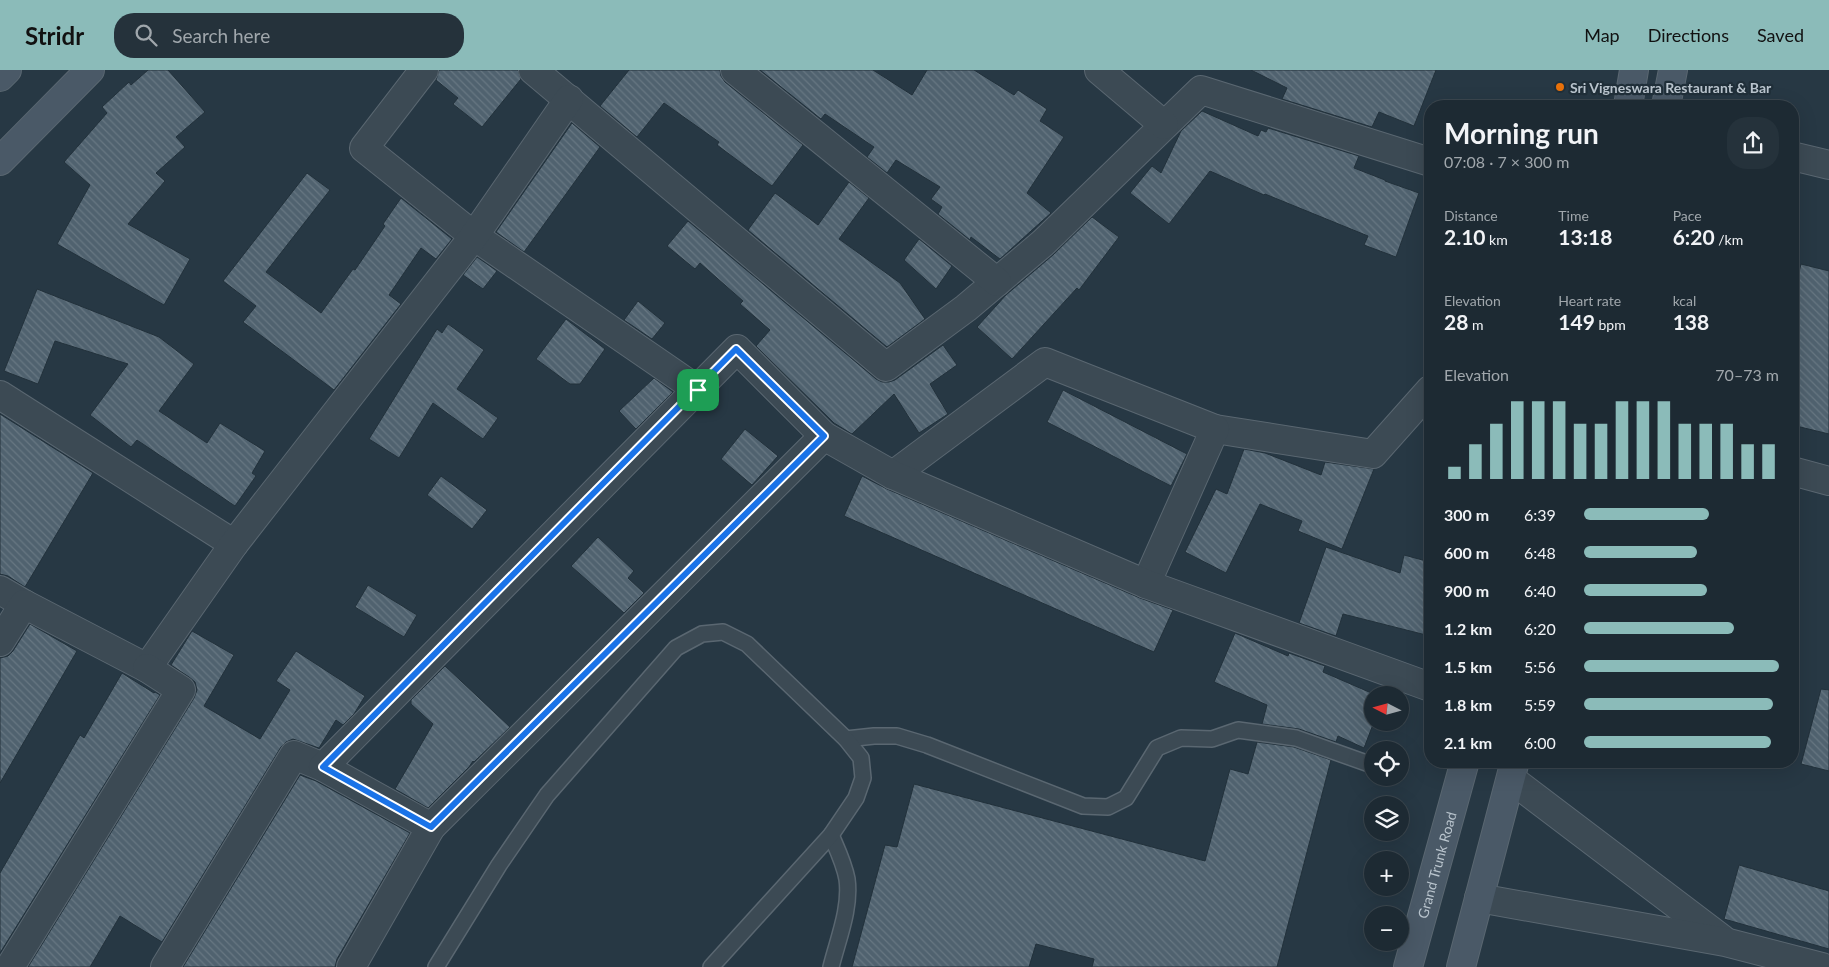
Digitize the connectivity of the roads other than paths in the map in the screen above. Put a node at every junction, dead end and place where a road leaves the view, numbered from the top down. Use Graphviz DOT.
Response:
graph roads {
  1 [pos="7,70"];
  2 [pos="90,70"];
  3 [pos="424,70"];
  4 [pos="532,70"];
  5 [pos="735,70"];
  6 [pos="1100,70"];
  7 [pos="1634,70"];
  8 [pos="1673,70"];
  9 [pos="0,77"];
  10 [pos="569,99"];
  11 [pos="1629,100"];
  12 [pos="1667,100"];
  13 [pos="1164,125"];
  14 [pos="1799,158"];
  15 [pos="1424,160"];
  16 [pos="0,161"];
  17 [pos="1829,165"];
  18 [pos="474,236"];
  19 [pos="997,282"];
  20 [pos="698,390"];
  21 [pos="0,395"];
  22 [pos="1424,397"];
  23 [pos="1215,429"];
  24 [pos="824,436"];
  25 [pos="1799,473"];
  26 [pos="893,475"];
  27 [pos="1829,481"];
  28 [pos="234,544"];
  29 [pos="1146,584"];
  30 [pos="0,590"];
  31 [pos="24,604"];
  32 [pos="0,642"];
  33 [pos="147,668"];
  34 [pos="1424,685"];
  35 [pos="846,740"];
  36 [pos="1364,762"];
  37 [pos="323,767"];
  38 [pos="1463,768"];
  39 [pos="1513,770"];
  40 [pos="431,827"];
  41 [pos="831,835"];
  42 [pos="1480,898"];
  43 [pos="1725,942"];
  44 [pos="10,967"];
  45 [pos="165,967"];
  46 [pos="351,967"];
  47 [pos="436,967"];
  48 [pos="711,967"];
  49 [pos="831,967"];
  50 [pos="1408,967"];
  51 [pos="1461,967"];
  52 [pos="1822,967"];
  1 -- 9 [label="main road"];
  2 -- 16 [label="main road"];
  3 -- 18 [label="street"];
  4 -- 10 [label="street"];
  5 -- 19 [label="street"];
  6 -- 13 [label="street"];
  7 -- 11 [label="main road"];
  8 -- 12 [label="main road"];
  10 -- 18 [label="street"];
  10 -- 19 [label="street"];
  13 -- 15 [label="street"];
  13 -- 19 [label="street"];
  14 -- 17 [label="street"];
  18 -- 20 [label="street"];
  18 -- 28 [label="street"];
  20 -- 24 [label="street"];
  20 -- 37 [label="street"];
  21 -- 28 [label="street"];
  22 -- 23 [label="street"];
  23 -- 26 [label="street"];
  23 -- 29 [label="street"];
  24 -- 26 [label="street"];
  24 -- 40 [label="street"];
  25 -- 27 [label="street"];
  26 -- 29 [label="street"];
  28 -- 33 [label="street"];
  29 -- 34 [label="street"];
  30 -- 31 [label="street"];
  31 -- 32 [label="street"];
  31 -- 33 [label="street"];
  33 -- 44 [label="street"];
  35 -- 36 [label="lane"];
  35 -- 41 [label="lane"];
  35 -- 47 [label="lane"];
  37 -- 40 [label="street"];
  37 -- 45 [label="street"];
  38 -- 50 [label="main road, Grand Trunk Road"];
  39 -- 42 [label="main road"];
  39 -- 43 [label="street"];
  40 -- 46 [label="street"];
  41 -- 48 [label="lane"];
  41 -- 49 [label="lane"];
  42 -- 43 [label="street"];
  42 -- 51 [label="main road"];
  43 -- 52 [label="street"];
}
